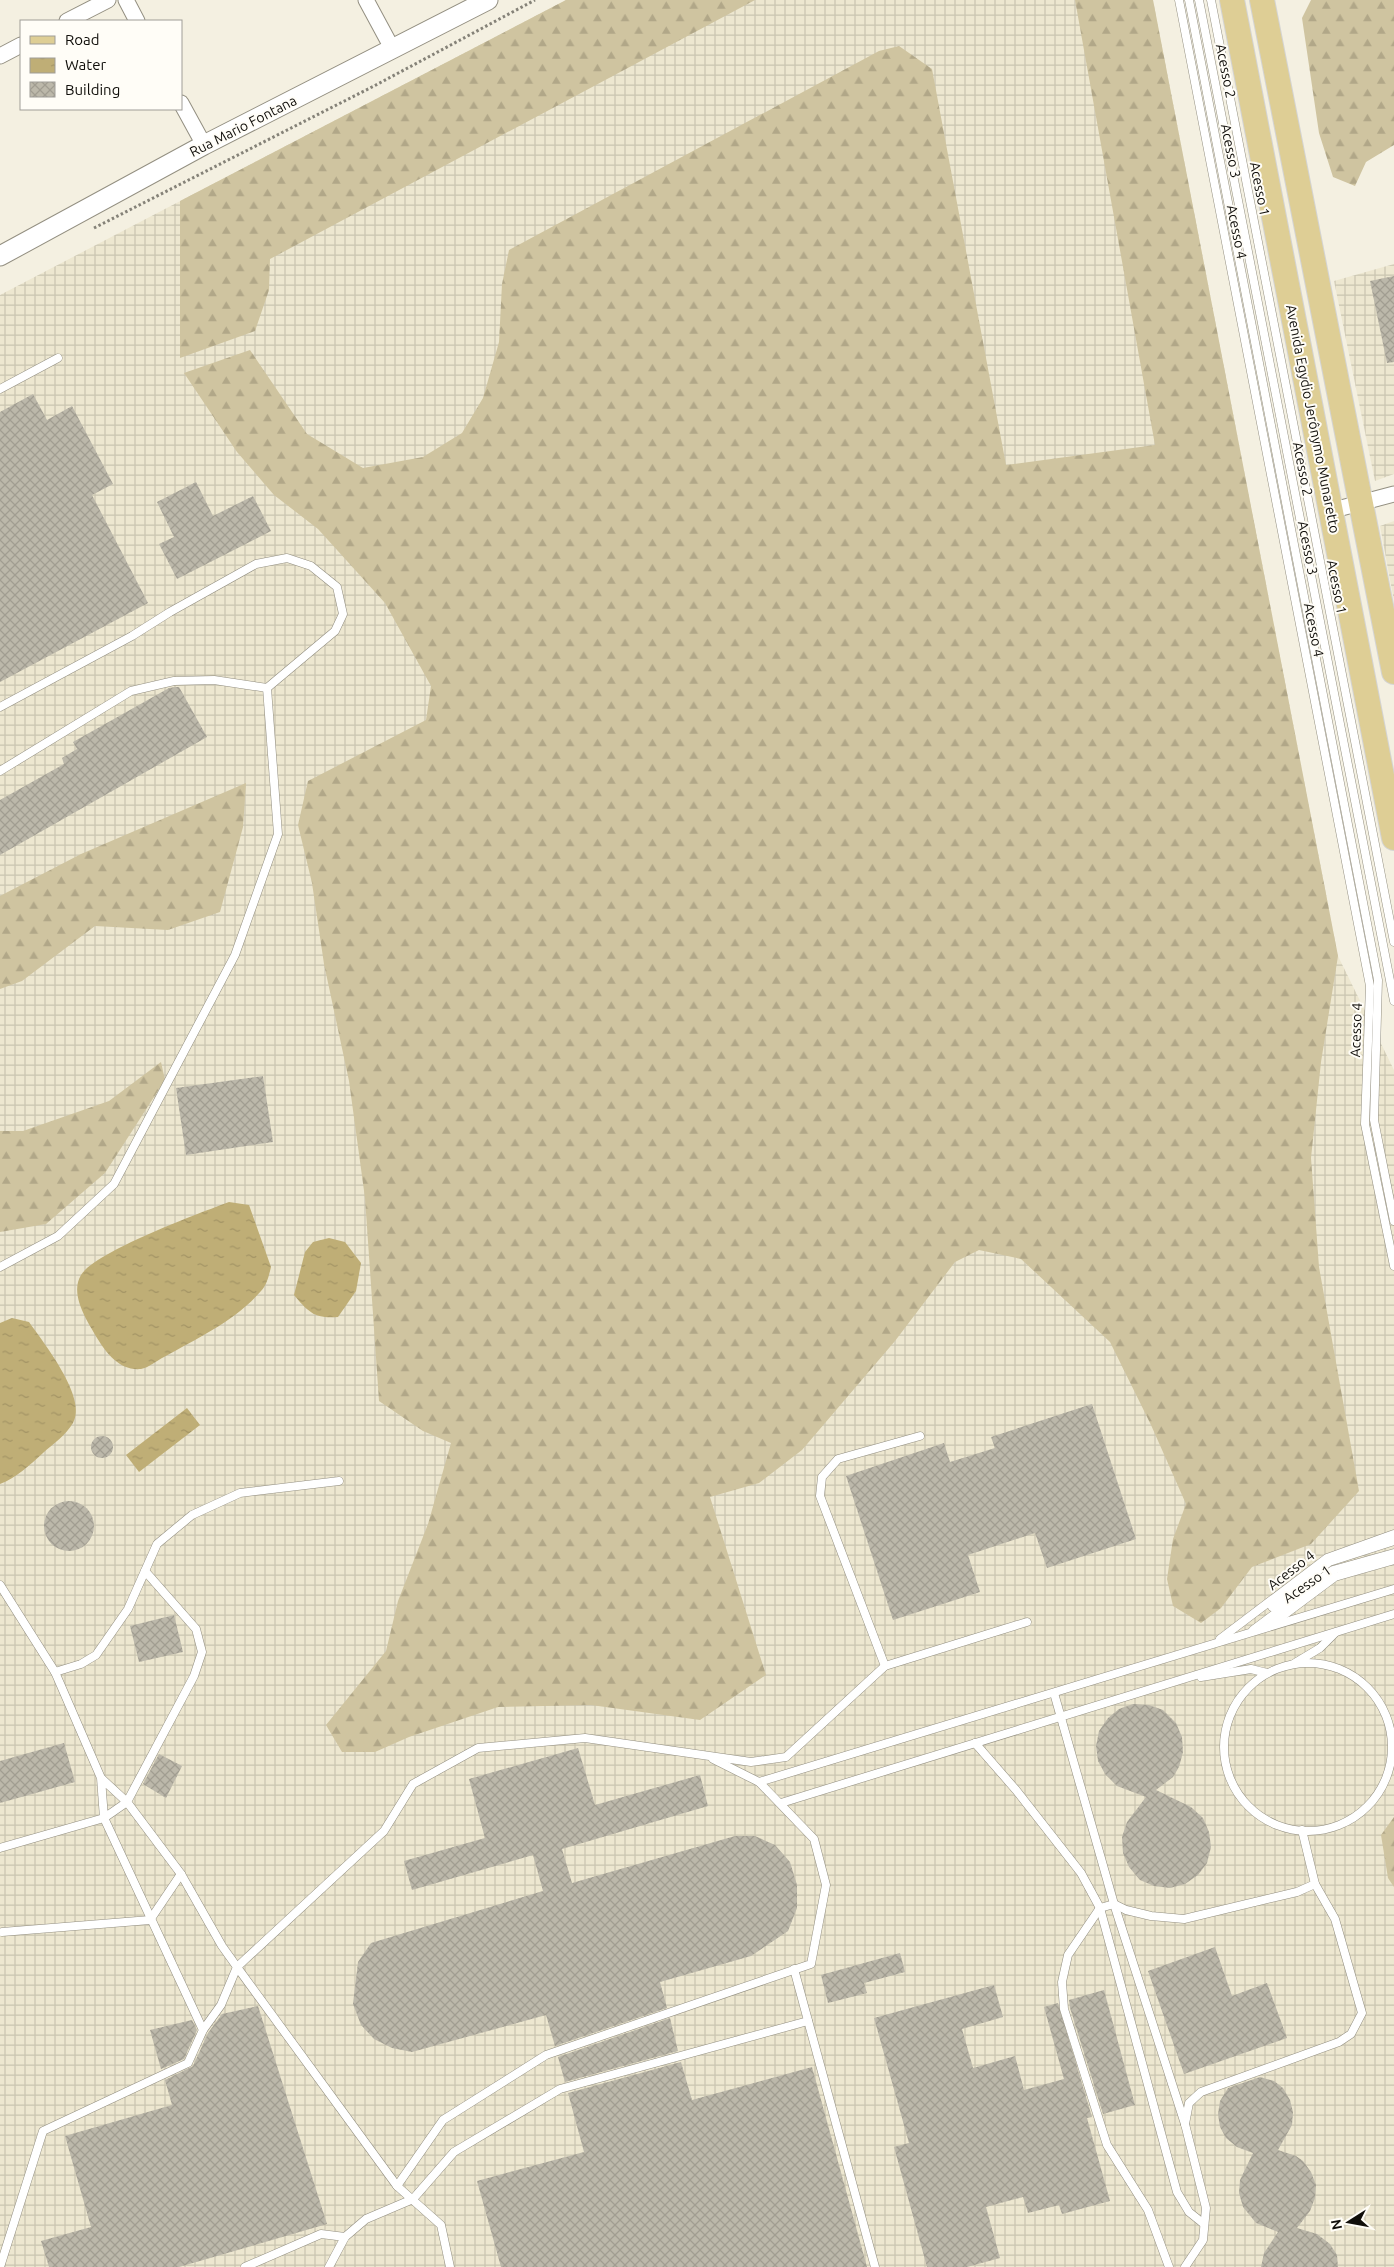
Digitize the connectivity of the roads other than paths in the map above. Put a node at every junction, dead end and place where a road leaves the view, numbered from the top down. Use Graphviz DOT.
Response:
graph roads {
  1 [pos="108,0"];
  2 [pos="126,0"];
  3 [pos="366,0"];
  4 [pos="488,0"];
  5 [pos="1179,0"];
  6 [pos="1189,0"];
  7 [pos="1199,0"];
  8 [pos="1210,0"];
  9 [pos="1232,0"];
  10 [pos="1262,0"];
  11 [pos="69,20"];
  12 [pos="136,20"];
  13 [pos="20,46"];
  14 [pos="393,50"];
  15 [pos="0,56"];
  16 [pos="182,105"];
  17 [pos="204,145"];
  18 [pos="0,256"];
  19 [pos="58,358"];
  20 [pos="0,389"];
  21 [pos="1394,494"];
  22 [pos="1361,504"];
  23 [pos="1330,511"];
  24 [pos="1394,672"];
  25 [pos="267,688"];
  26 [pos="0,707"];
  27 [pos="0,771"];
  28 [pos="1394,838"];
  29 [pos="1394,942"];
  30 [pos="1394,1001"];
  31 [pos="1394,1221"];
  32 [pos="1394,1266"];
  33 [pos="0,1267"];
  34 [pos="920,1436"];
  35 [pos="339,1481"];
  36 [pos="1394,1534"];
  37 [pos="1394,1541"];
  38 [pos="1394,1553"];
  39 [pos="1394,1560"];
  40 [pos="145,1571"];
  41 [pos="0,1585"];
  42 [pos="1394,1589"];
  43 [pos="1394,1614"];
  44 [pos="1027,1622"];
  45 [pos="1268,1627"];
  46 [pos="1336,1632"];
  47 [pos="1249,1633"];
  48 [pos="1230,1639"];
  49 [pos="1214,1644"];
  50 [pos="1295,1663"];
  51 [pos="885,1666"];
  52 [pos="55,1672"];
  53 [pos="1267,1673"];
  54 [pos="1182,1679"];
  55 [pos="1054,1694"];
  56 [pos="1061,1717"];
  57 [pos="975,1743"];
  58 [pos="707,1756"];
  59 [pos="101,1778"];
  60 [pos="759,1782"];
  61 [pos="127,1802"];
  62 [pos="781,1803"];
  63 [pos="104,1818"];
  64 [pos="1302,1830"];
  65 [pos="0,1848"];
  66 [pos="181,1874"];
  67 [pos="1315,1884"];
  68 [pos="1114,1904"];
  69 [pos="1100,1908"];
  70 [pos="150,1920"];
  71 [pos="2,1932"];
  72 [pos="237,1967"];
  73 [pos="794,1970"];
  74 [pos="808,2021"];
  75 [pos="203,2030"];
  76 [pos="1185,2124"];
  77 [pos="397,2186"];
  78 [pos="413,2199"];
  79 [pos="1204,2224"];
  80 [pos="345,2237"];
  81 [pos="0,2267"];
  82 [pos="245,2267"];
  83 [pos="329,2267"];
  84 [pos="450,2267"];
  85 [pos="875,2267"];
  86 [pos="1169,2267"];
  87 [pos="1185,2267"];
  1 -- 11 [label="street"];
  2 -- 12 [label="street"];
  3 -- 14 [label="street"];
  4 -- 14 [label="street, Rua Mario Fontana"];
  5 -- 32 [label="lane, Acesso 4"];
  6 -- 31 [label="lane, Acesso 3"];
  7 -- 30 [label="lane, Acesso 2"];
  8 -- 29 [label="lane, Acesso 1"];
  9 -- 23 [label="main road, Avenida Egydio Jerônymo Munaretto"];
  10 -- 22 [label="main road"];
  13 -- 15 [label="street"];
  14 -- 17 [label="street, Rua Mario Fontana"];
  16 -- 17 [label="street"];
  17 -- 18 [label="street, Rua Mario Fontana"];
  19 -- 20 [label="lane"];
  21 -- 22 [label="street"];
  22 -- 23 [label="street"];
  22 -- 24 [label="main road"];
  23 -- 28 [label="main road, Avenida Egydio Jerônymo Munaretto"];
  25 -- 26 [label="lane"];
  25 -- 27 [label="lane"];
  25 -- 33 [label="lane"];
  34 -- 51 [label="lane"];
  35 -- 40 [label="lane"];
  36 -- 49 [label="lane, Acesso 4"];
  37 -- 48 [label="lane"];
  38 -- 47 [label="lane"];
  39 -- 45 [label="lane, Acesso 1"];
  40 -- 52 [label="lane"];
  40 -- 61 [label="lane"];
  41 -- 52 [label="lane"];
  42 -- 45 [label="lane"];
  43 -- 46 [label="lane"];
  44 -- 51 [label="lane"];
  45 -- 47 [label="lane"];
  46 -- 50 [label="lane"];
  46 -- 54 [label="lane"];
  47 -- 48 [label="lane"];
  48 -- 49 [label="lane"];
  49 -- 55 [label="lane"];
  50 -- 53 [label="lane"];
  50 -- 64 [label="lane"];
  51 -- 58 [label="lane"];
  52 -- 59 [label="lane"];
  53 -- 54 [label="lane"];
  53 -- 64 [label="lane"];
  54 -- 56 [label="lane"];
  55 -- 56 [label="lane"];
  55 -- 60 [label="lane"];
  56 -- 57 [label="lane"];
  56 -- 68 [label="lane"];
  57 -- 62 [label="lane"];
  57 -- 69 [label="lane"];
  58 -- 60 [label="lane"];
  58 -- 72 [label="lane"];
  59 -- 61 [label="lane"];
  59 -- 63 [label="lane"];
  60 -- 62 [label="lane"];
  61 -- 63 [label="lane"];
  61 -- 66 [label="lane"];
  62 -- 73 [label="lane"];
  63 -- 65 [label="lane"];
  63 -- 70 [label="lane"];
  64 -- 67 [label="lane"];
  66 -- 70 [label="lane"];
  66 -- 72 [label="lane"];
  67 -- 68 [label="lane"];
  67 -- 76 [label="lane"];
  68 -- 69 [label="lane"];
  68 -- 76 [label="lane"];
  69 -- 79 [label="lane"];
  69 -- 86 [label="lane"];
  70 -- 71 [label="lane"];
  70 -- 75 [label="lane"];
  72 -- 75 [label="lane"];
  72 -- 77 [label="lane"];
  73 -- 74 [label="lane"];
  73 -- 77 [label="lane"];
  74 -- 78 [label="lane"];
  74 -- 85 [label="lane"];
  75 -- 81 [label="lane"];
  76 -- 79 [label="lane"];
  77 -- 78 [label="lane"];
  78 -- 80 [label="lane"];
  78 -- 84 [label="lane"];
  79 -- 87 [label="lane"];
  80 -- 82 [label="lane"];
  80 -- 83 [label="lane"];
}
